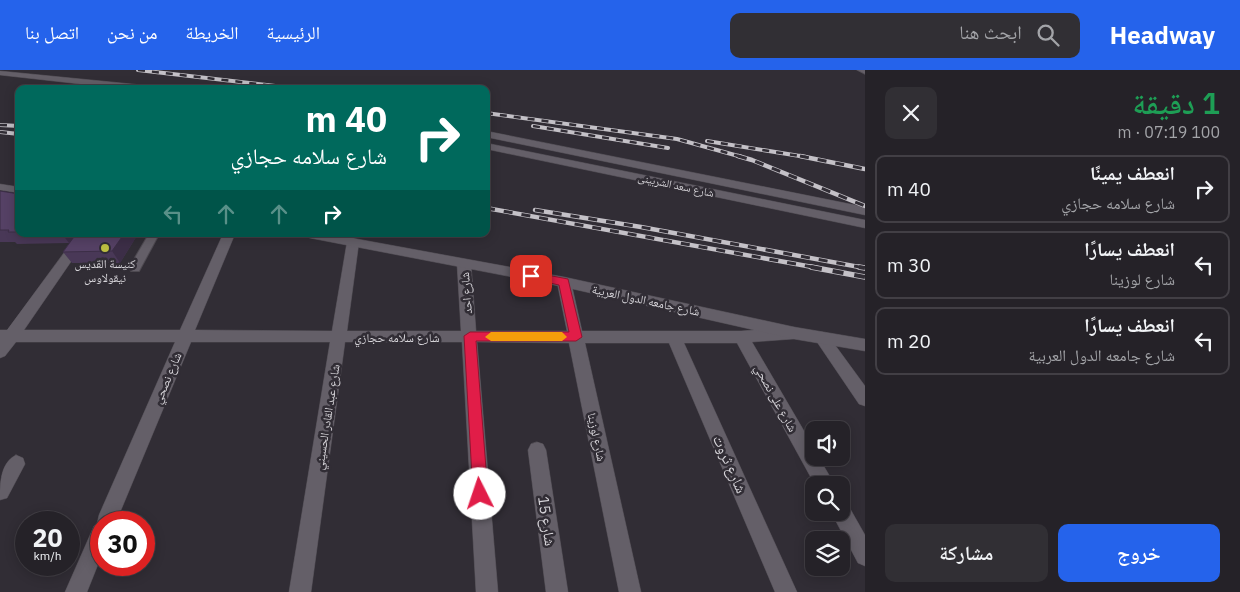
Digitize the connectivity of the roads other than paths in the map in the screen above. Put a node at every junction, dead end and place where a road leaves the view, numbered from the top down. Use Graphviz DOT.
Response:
graph roads {
  1 [pos="860,70"];
  2 [pos="865,72"];
  3 [pos="0,74"];
  4 [pos="0,80"];
  5 [pos="94,83"];
  6 [pos="48,85"];
  7 [pos="91,85"];
  8 [pos="113,85"];
  9 [pos="490,135"];
  10 [pos="490,147"];
  11 [pos="0,187"];
  12 [pos="15,189"];
  13 [pos="865,210"];
  14 [pos="865,224"];
  15 [pos="82,237"];
  16 [pos="152,237"];
  17 [pos="228,237"];
  18 [pos="326,237"];
  19 [pos="353,242"];
  20 [pos="464,264"];
  21 [pos="135,268"];
  22 [pos="564,282"];
  23 [pos="794,333"];
  24 [pos="6,336"];
  25 [pos="339,336"];
  26 [pos="470,336"];
  27 [pos="185,337"];
  28 [pos="576,337"];
  29 [pos="674,337"];
  30 [pos="741,337"];
  31 [pos="822,338"];
  32 [pos="865,345"];
  33 [pos="0,352"];
  34 [pos="865,399"];
  35 [pos="537,450"];
  36 [pos="16,464"];
  37 [pos="820,476"];
  38 [pos="0,492"];
  39 [pos="111,511"];
  40 [pos="846,521"];
  41 [pos="865,556"];
  42 [pos="90,559"];
  43 [pos="76,592"];
  44 [pos="300,592"];
  45 [pos="488,592"];
  46 [pos="557,592"];
  47 [pos="630,592"];
  48 [pos="786,592"];
  1 -- 2 [label="street"];
  3 -- 5 [label="street"];
  4 -- 6 [label="street"];
  5 -- 7 [label="street"];
  5 -- 8 [label="street"];
  9 -- 13 [label="street, شارع سعد الشربينى"];
  10 -- 14 [label="street, شارع سعد الشربينى"];
  11 -- 12 [label="street"];
  15 -- 24 [label="street"];
  16 -- 21 [label="lane"];
  17 -- 27 [label="street, شارع نصحي"];
  18 -- 19 [label="street, شارع جامعه الدول العربية"];
  19 -- 20 [label="street, شارع جامعه الدول العربية"];
  19 -- 25 [label="street, شارع عبد القادر الحسيني"];
  20 -- 22 [label="street, شارع جامعه الدول العربية"];
  20 -- 26 [label="street, شارع احد"];
  22 -- 23 [label="street, شارع جامعه الدول العربية"];
  22 -- 28 [label="street, شارع لوزينا"];
  23 -- 30 [label="street, شارع سلامه حجازي"];
  23 -- 31 [label="street, شارع جامعه الدول العربية"];
  24 -- 27 [label="street, شارع سلامه حجازي"];
  24 -- 33 [label="street"];
  25 -- 26 [label="street, شارع سلامه حجازي"];
  25 -- 27 [label="street, شارع سلامه حجازي"];
  25 -- 44 [label="street, شارع عبد القادر الحسيني"];
  26 -- 28 [label="street, شارع سلامه حجازي"];
  26 -- 45 [label="street, شارع احد"];
  27 -- 39 [label="street, شارع نصحي"];
  28 -- 29 [label="street, شارع سلامه حجازي"];
  28 -- 47 [label="street, شارع لوزينا"];
  29 -- 30 [label="street, شارع سلامه حجازي"];
  29 -- 48 [label="street, شارع ثروت"];
  30 -- 37 [label="street, شارع على نصحي"];
  31 -- 32 [label="street, شارع جامعه الدول العربية"];
  31 -- 34 [label="street"];
  35 -- 46 [label="street, شارع 15"];
  36 -- 38 [label="street"];
  40 -- 41 [label="street"];
  42 -- 43 [label="street"];
}
